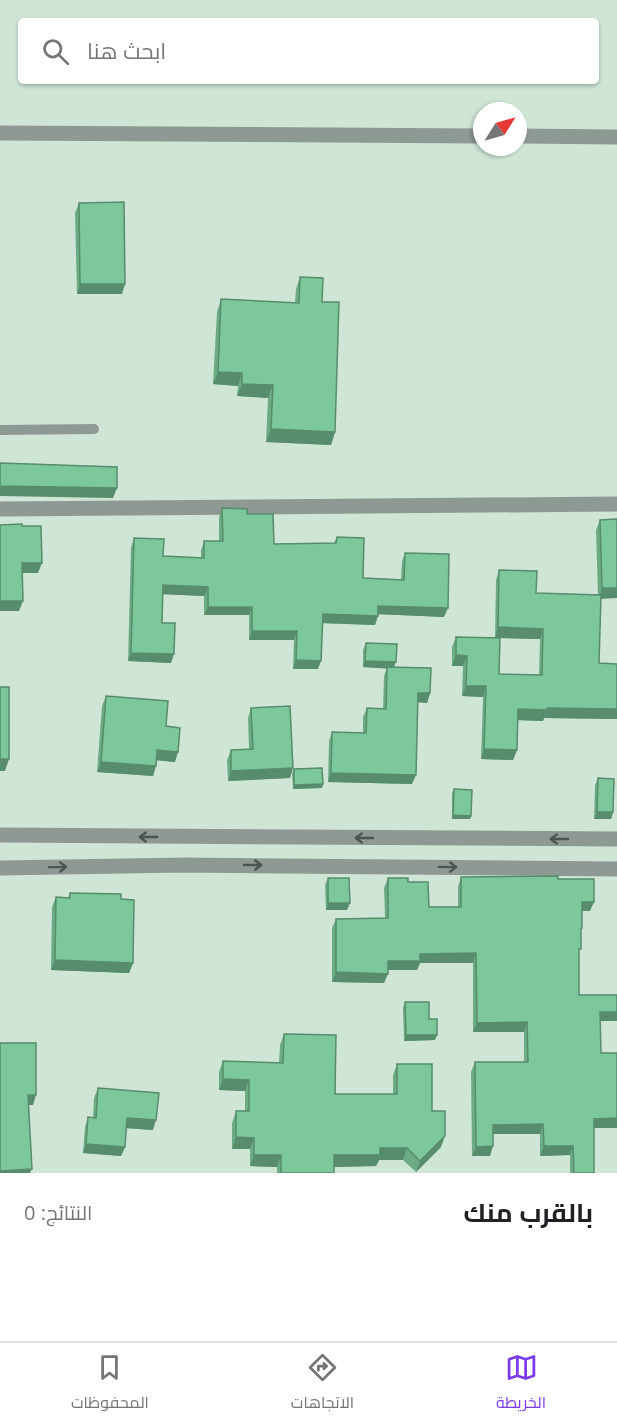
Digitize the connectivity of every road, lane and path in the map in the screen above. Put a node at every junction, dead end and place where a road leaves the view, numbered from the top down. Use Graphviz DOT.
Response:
graph roads {
  1 [pos="0,133"];
  2 [pos="473,136"];
  3 [pos="527,136"];
  4 [pos="617,137"];
  5 [pos="94,429"];
  6 [pos="0,430"];
  7 [pos="617,504"];
  8 [pos="0,509"];
  9 [pos="0,835"];
  10 [pos="184,837"];
  11 [pos="279,837"];
  12 [pos="617,839"];
  13 [pos="185,865"];
  14 [pos="279,866"];
  15 [pos="0,868"];
  16 [pos="617,868"];
  1 -- 2 [label="street"];
  3 -- 4 [label="street"];
  5 -- 6 [label="lane"];
  7 -- 8 [label="street"];
  10 -- 9 [label="street, one-way"];
  10 -- 11 [label="street"];
  10 -- 13 [label="street"];
  12 -- 11 [label="street, one-way"];
  11 -- 14 [label="street"];
  13 -- 14 [label="street, one-way"];
  15 -- 13 [label="street, one-way"];
  14 -- 16 [label="street, one-way"];
}
